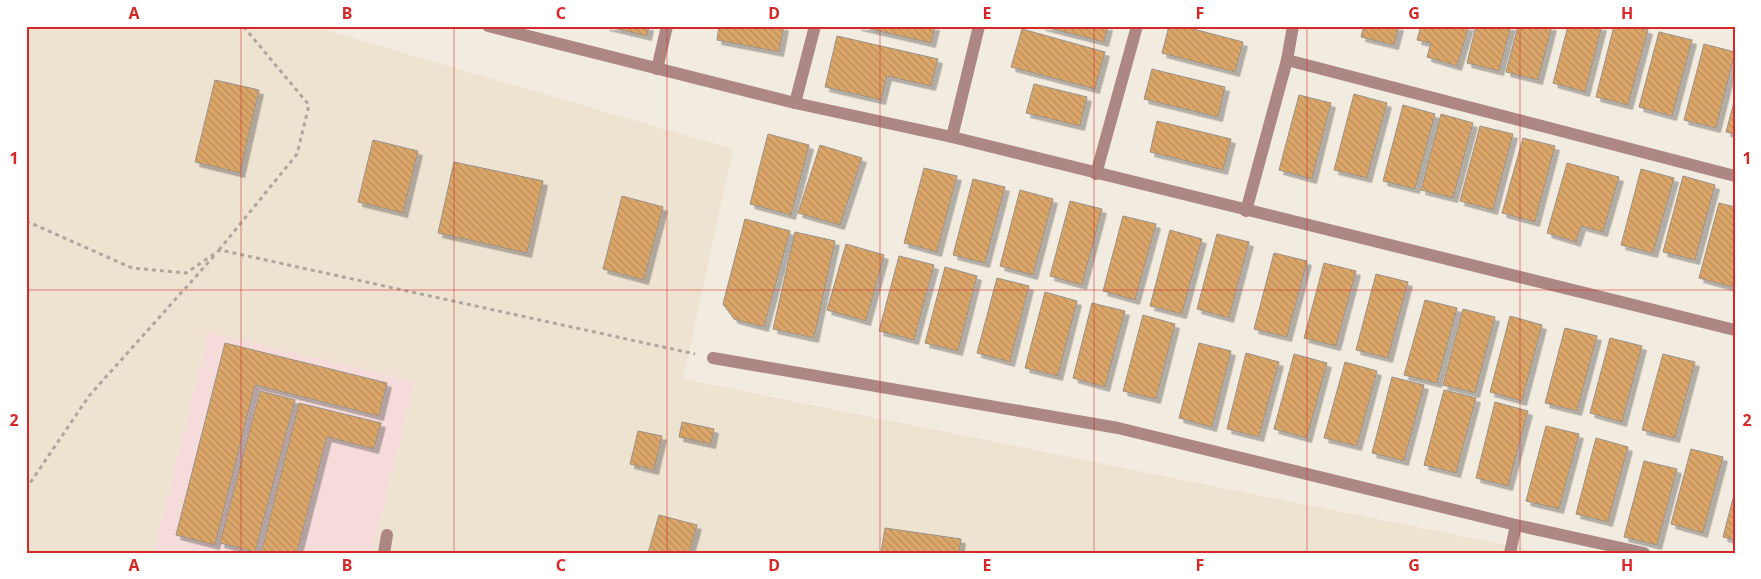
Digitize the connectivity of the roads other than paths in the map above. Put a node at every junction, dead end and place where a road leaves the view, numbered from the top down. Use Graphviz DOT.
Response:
graph roads {
  1 [pos="488,26"];
  2 [pos="667,26"];
  3 [pos="815,26"];
  4 [pos="978,26"];
  5 [pos="1137,26"];
  6 [pos="1293,26"];
  7 [pos="509,29"];
  8 [pos="1287,60"];
  9 [pos="657,69"];
  10 [pos="795,103"];
  11 [pos="952,138"];
  12 [pos="1096,174"];
  13 [pos="1735,176"];
  14 [pos="1246,211"];
  15 [pos="1735,330"];
  16 [pos="713,358"];
  17 [pos="1516,524"];
  18 [pos="387,535"];
  19 [pos="384,553"];
  20 [pos="1510,553"];
  21 [pos="1644,553"];
  1 -- 7 [label="street"];
  2 -- 9 [label="street"];
  3 -- 10 [label="street"];
  4 -- 11 [label="street"];
  5 -- 12 [label="street"];
  6 -- 8 [label="street"];
  7 -- 9 [label="street"];
  8 -- 13 [label="street"];
  8 -- 14 [label="street"];
  9 -- 10 [label="street"];
  10 -- 11 [label="street"];
  11 -- 12 [label="street"];
  12 -- 14 [label="street"];
  14 -- 15 [label="street"];
  16 -- 17 [label="street"];
  17 -- 20 [label="street"];
  17 -- 21 [label="street"];
  18 -- 19 [label="street"];
}
